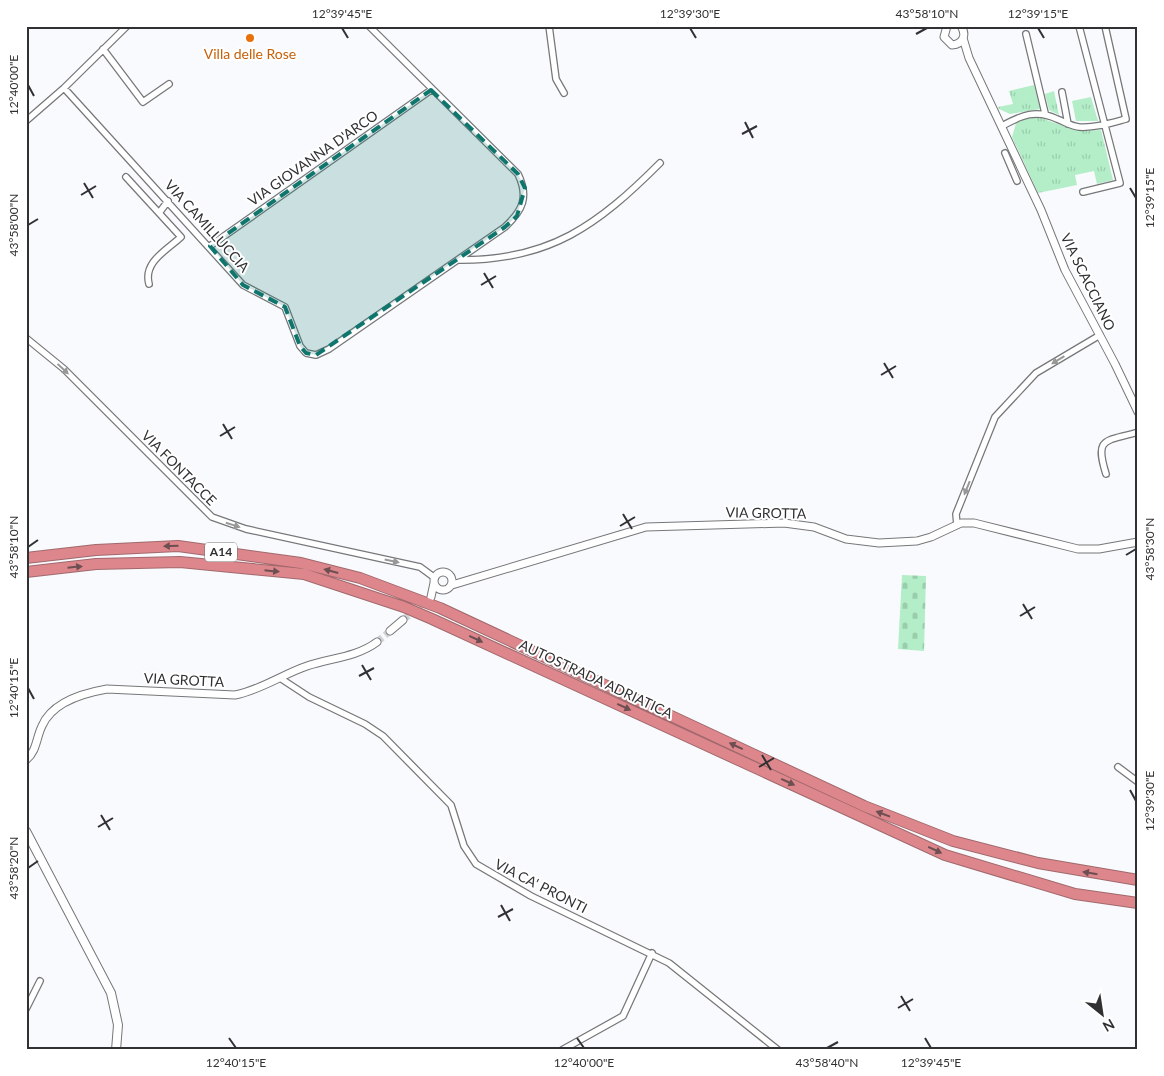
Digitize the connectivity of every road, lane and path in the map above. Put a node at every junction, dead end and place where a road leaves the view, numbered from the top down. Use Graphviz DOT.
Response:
graph roads {
  1 [pos="127,26"];
  2 [pos="369,26"];
  3 [pos="549,26"];
  4 [pos="947,26"];
  5 [pos="1079,26"];
  6 [pos="1106,26"];
  7 [pos="942,30"];
  8 [pos="963,31"];
  9 [pos="1026,34"];
  10 [pos="952,45"];
  11 [pos="103,49"];
  12 [pos="969,58"];
  13 [pos="169,84"];
  14 [pos="64,88"];
  15 [pos="431,90"];
  16 [pos="1062,92"];
  17 [pos="564,93"];
  18 [pos="1045,113"];
  19 [pos="26,121"];
  20 [pos="1068,124"];
  21 [pos="1104,124"];
  22 [pos="1002,126"];
  23 [pos="1005,153"];
  24 [pos="1019,162"];
  25 [pos="660,163"];
  26 [pos="1010,166"];
  27 [pos="126,177"];
  28 [pos="1017,181"];
  29 [pos="1082,192"];
  30 [pos="168,201"];
  31 [pos="159,213"];
  32 [pos="210,246"];
  33 [pos="458,260"];
  34 [pos="149,284"];
  35 [pos="1100,335"];
  36 [pos="26,338"];
  37 [pos="1138,412"];
  38 [pos="1138,432"];
  39 [pos="1106,474"];
  40 [pos="957,525"];
  41 [pos="1138,542"];
  42 [pos="26,558"];
  43 [pos="26,572"];
  44 [pos="435,580"];
  45 [pos="452,585"];
  46 [pos="403,620"];
  47 [pos="390,631"];
  48 [pos="377,642"];
  49 [pos="280,678"];
  50 [pos="36,745"];
  51 [pos="26,753"];
  52 [pos="26,760"];
  53 [pos="1118,767"];
  54 [pos="1138,782"];
  55 [pos="26,831"];
  56 [pos="1138,880"];
  57 [pos="1138,903"];
  58 [pos="652,954"];
  59 [pos="40,981"];
  60 [pos="26,1009"];
  61 [pos="116,1050"];
  62 [pos="562,1050"];
  63 [pos="778,1050"];
  1 -- 11 [label="street"];
  2 -- 15 [label="street, VIA CAMILLUCCIA"];
  3 -- 17 [label="street"];
  4 -- 7 [label="street, VIA SCACCIANO"];
  5 -- 21 [label="street"];
  6 -- 21 [label="street"];
  7 -- 10 [label="street, VIA SCACCIANO"];
  8 -- 10 [label="street, VIA SCACCIANO"];
  8 -- 12 [label="street, VIA SCACCIANO"];
  9 -- 18 [label="street"];
  10 -- 12 [label="street, VIA SCACCIANO"];
  11 -- 13 [label="street"];
  11 -- 14 [label="street"];
  12 -- 22 [label="street, VIA SCACCIANO"];
  14 -- 19 [label="street"];
  14 -- 30 [label="street, VIA CAMILLUCCIA"];
  15 -- 32 [label="street, VIA GIOVANNA D'ARCO"];
  15 -- 33 [label="street, VIA CAMILLUCCIA"];
  16 -- 20 [label="street"];
  18 -- 20 [label="street"];
  18 -- 22 [label="street"];
  20 -- 21 [label="street"];
  21 -- 29 [label="street"];
  22 -- 24 [label="street, VIA SCACCIANO"];
  23 -- 26 [label="street"];
  24 -- 26 [label="street"];
  24 -- 35 [label="street, VIA SCACCIANO"];
  25 -- 33 [label="street"];
  26 -- 28 [label="street"];
  27 -- 31 [label="street"];
  30 -- 31 [label="street"];
  30 -- 32 [label="street, VIA CAMILLUCCIA"];
  31 -- 34 [label="street"];
  32 -- 33 [label="street, VIA CAMILLUCCIA"];
  35 -- 37 [label="street, VIA SCACCIANO"];
  35 -- 40 [label="street, one-way"];
  36 -- 44 [label="street, VIA FONTACCE, one-way"];
  38 -- 39 [label="street"];
  40 -- 41 [label="street, VIA GROTTA"];
  40 -- 45 [label="street, VIA GROTTA"];
  56 -- 42 [label="highway, AUTOSTRADA ADRIATICA / A14, one-way"];
  43 -- 57 [label="highway, AUTOSTRADA ADRIATICA / A14, one-way"];
  44 -- 45 [label="street"];
  44 -- 45 [label="street"];
  46 -- 47 [label="street"];
  48 -- 49 [label="street, VIA GROTTA"];
  49 -- 50 [label="street, VIA GROTTA"];
  49 -- 58 [label="street, VIA CA' PRONTI"];
  50 -- 51 [label="street"];
  50 -- 52 [label="street, VIA GROTTA"];
  53 -- 54 [label="street"];
  55 -- 61 [label="main road"];
  58 -- 62 [label="street"];
  58 -- 63 [label="street, VIA CA' PRONTI"];
  59 -- 60 [label="street"];
}
